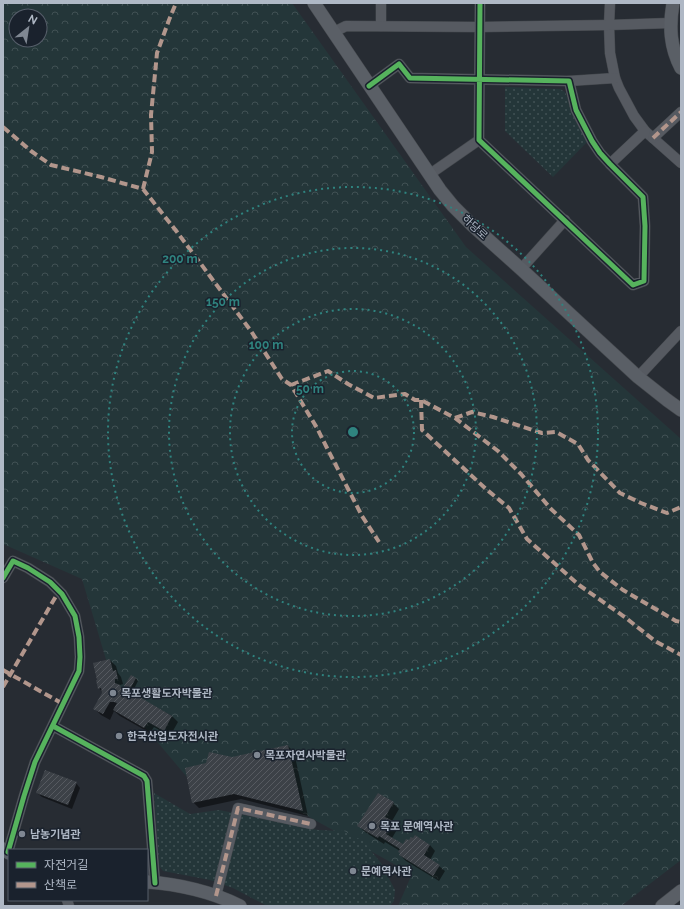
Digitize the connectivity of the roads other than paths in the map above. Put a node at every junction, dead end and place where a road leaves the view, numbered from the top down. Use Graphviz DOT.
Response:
graph roads {
  1 [pos="314,3"];
  2 [pos="381,3"];
  3 [pos="480,3"];
  4 [pos="610,3"];
  5 [pos="673,3"];
  6 [pos="670,23"];
  7 [pos="609,25"];
  8 [pos="381,26"];
  9 [pos="480,27"];
  10 [pos="334,32"];
  11 [pos="681,68"];
  12 [pos="615,78"];
  13 [pos="480,79"];
  14 [pos="569,81"];
  15 [pos="369,86"];
  16 [pos="681,112"];
  17 [pos="649,135"];
  18 [pos="479,140"];
  19 [pos="681,163"];
  20 [pos="610,164"];
  21 [pos="430,174"];
  22 [pos="565,220"];
  23 [pos="521,269"];
  24 [pos="681,331"];
  25 [pos="638,377"];
  26 [pos="681,410"];
  27 [pos="3,578"];
  28 [pos="53,726"];
  29 [pos="311,824"];
  30 [pos="7,852"];
  31 [pos="151,882"];
  32 [pos="681,890"];
  33 [pos="216,896"];
  34 [pos="240,906"];
  35 [pos="662,906"];
  1 -- 10 [label="street, 하당로"];
  2 -- 8 [label="street"];
  3 -- 9 [label="street"];
  4 -- 7 [label="street"];
  5 -- 6 [label="street"];
  6 -- 7 [label="street"];
  6 -- 11 [label="street"];
  7 -- 9 [label="street"];
  7 -- 12 [label="street"];
  8 -- 9 [label="street"];
  8 -- 10 [label="street"];
  9 -- 13 [label="street"];
  10 -- 15 [label="street, 하당로"];
  12 -- 14 [label="street"];
  12 -- 17 [label="street"];
  13 -- 14 [label="street"];
  13 -- 15 [label="street"];
  13 -- 18 [label="street"];
  14 -- 20 [label="street"];
  15 -- 21 [label="street, 하당로"];
  16 -- 17 [label="street"];
  17 -- 19 [label="street"];
  17 -- 20 [label="street"];
  18 -- 21 [label="street"];
  18 -- 22 [label="street"];
  20 -- 22 [label="street"];
  21 -- 23 [label="street, 하당로"];
  22 -- 23 [label="street"];
  23 -- 25 [label="street, 하당로"];
  24 -- 25 [label="street"];
  25 -- 26 [label="street, 하당로"];
  27 -- 28 [label="street"];
  28 -- 30 [label="street"];
  28 -- 31 [label="street"];
  29 -- 33 [label="street"];
  31 -- 33 [label="street"];
  32 -- 35 [label="street"];
  33 -- 34 [label="street"];
}
